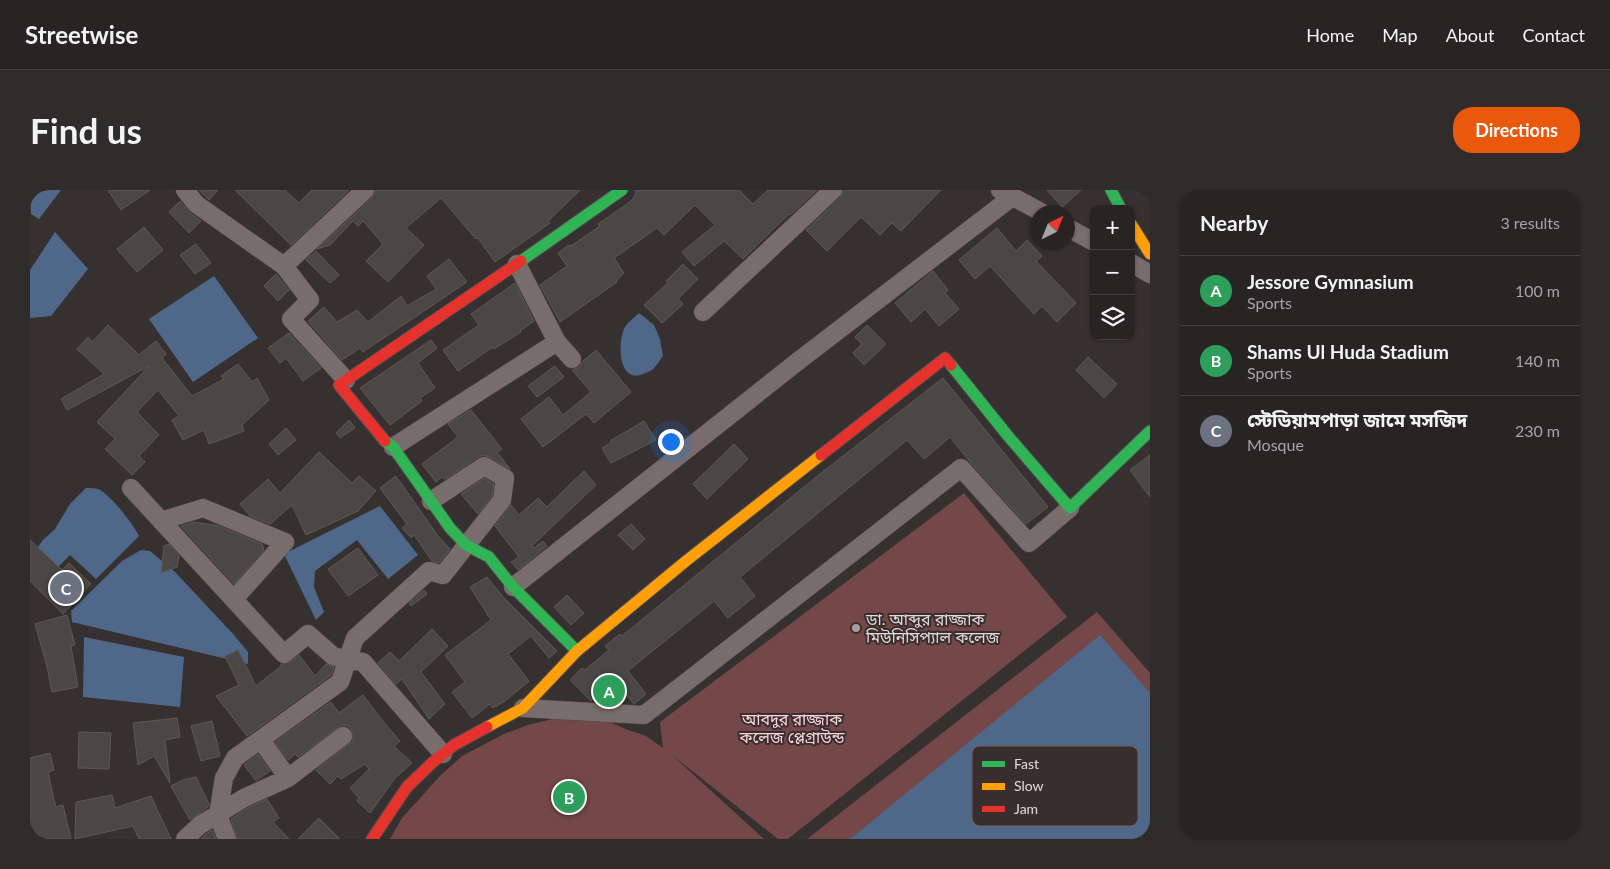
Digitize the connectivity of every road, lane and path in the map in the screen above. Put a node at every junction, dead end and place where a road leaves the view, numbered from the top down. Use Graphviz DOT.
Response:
graph roads {
  1 [pos="186,190"];
  2 [pos="365,190"];
  3 [pos="622,190"];
  4 [pos="833,190"];
  5 [pos="1111,190"];
  6 [pos="1006,193"];
  7 [pos="1120,205"];
  8 [pos="1030,206"];
  9 [pos="1135,230"];
  10 [pos="1075,232"];
  11 [pos="1090,240"];
  12 [pos="1150,254"];
  13 [pos="517,264"];
  14 [pos="1135,265"];
  15 [pos="284,266"];
  16 [pos="1150,274"];
  17 [pos="703,312"];
  18 [pos="557,342"];
  19 [pos="572,358"];
  20 [pos="346,380"];
  21 [pos="1150,432"];
  22 [pos="393,447"];
  23 [pos="131,488"];
  24 [pos="431,501"];
  25 [pos="1070,508"];
  26 [pos="161,521"];
  27 [pos="466,545"];
  28 [pos="513,587"];
  29 [pos="234,599"];
  30 [pos="577,651"];
  31 [pos="347,660"];
  32 [pos="523,708"];
  33 [pos="343,736"];
  34 [pos="261,740"];
  35 [pos="443,754"];
  36 [pos="288,778"];
  37 [pos="218,815"];
  38 [pos="185,839"];
  39 [pos="227,839"];
  40 [pos="372,839"];
  1 -- 15 [label="street"];
  2 -- 15 [label="street"];
  3 -- 13 [label="street"];
  4 -- 17 [label="street"];
  5 -- 7 [label="street"];
  6 -- 8 [label="street"];
  6 -- 28 [label="street"];
  9 -- 12 [label="street"];
  10 -- 11 [label="street"];
  13 -- 18 [label="street"];
  13 -- 20 [label="street"];
  14 -- 16 [label="street"];
  15 -- 20 [label="street"];
  18 -- 19 [label="street"];
  18 -- 22 [label="street"];
  20 -- 22 [label="street"];
  21 -- 25 [label="street"];
  22 -- 24 [label="street"];
  23 -- 26 [label="street"];
  24 -- 27 [label="street"];
  24 -- 27 [label="street"];
  25 -- 30 [label="street"];
  25 -- 32 [label="street"];
  26 -- 29 [label="street"];
  26 -- 29 [label="street"];
  27 -- 28 [label="street"];
  27 -- 31 [label="street"];
  28 -- 30 [label="street"];
  29 -- 31 [label="street"];
  30 -- 32 [label="street"];
  31 -- 34 [label="street"];
  31 -- 35 [label="street"];
  32 -- 35 [label="street"];
  33 -- 36 [label="street"];
  34 -- 36 [label="street"];
  34 -- 37 [label="street"];
  35 -- 40 [label="street"];
  36 -- 37 [label="street"];
  37 -- 38 [label="street"];
  37 -- 39 [label="street"];
}
